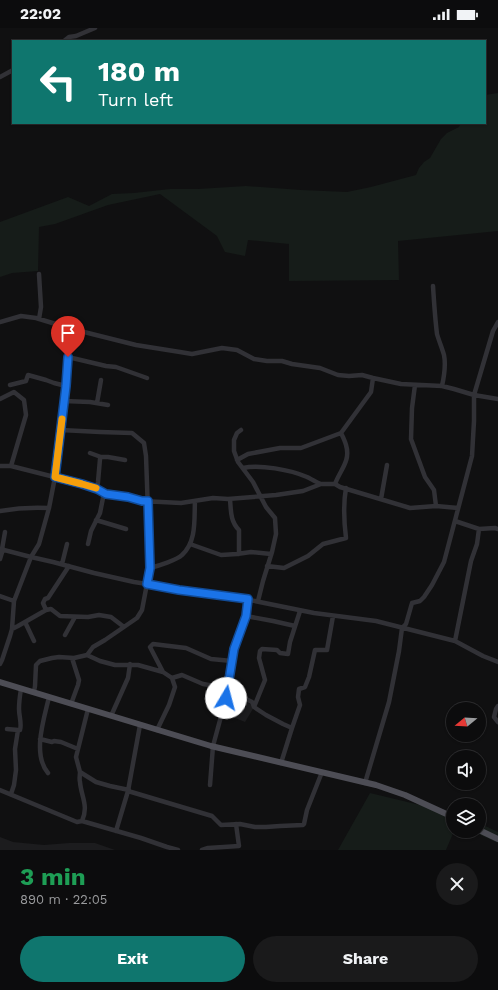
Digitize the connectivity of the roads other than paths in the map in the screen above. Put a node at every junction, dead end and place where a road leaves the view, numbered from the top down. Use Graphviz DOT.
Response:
graph roads {
  1 [pos="96,28"];
  2 [pos="65,40"];
  3 [pos="12,71"];
  4 [pos="0,77"];
  5 [pos="39,274"];
  6 [pos="433,286"];
  7 [pos="39,319"];
  8 [pos="0,322"];
  9 [pos="498,322"];
  10 [pos="72,329"];
  11 [pos="68,357"];
  12 [pos="147,378"];
  13 [pos="373,378"];
  14 [pos="101,380"];
  15 [pos="415,385"];
  16 [pos="66,386"];
  17 [pos="442,386"];
  18 [pos="14,392"];
  19 [pos="474,394"];
  20 [pos="0,399"];
  21 [pos="498,399"];
  22 [pos="64,401"];
  23 [pos="97,403"];
  24 [pos="108,405"];
  25 [pos="61,430"];
  26 [pos="241,430"];
  27 [pos="341,433"];
  28 [pos="90,453"];
  29 [pos="101,457"];
  30 [pos="124,460"];
  31 [pos="237,460"];
  32 [pos="387,465"];
  33 [pos="0,466"];
  34 [pos="11,466"];
  35 [pos="243,468"];
  36 [pos="55,477"];
  37 [pos="321,484"];
  38 [pos="335,484"];
  39 [pos="346,488"];
  40 [pos="97,489"];
  41 [pos="104,493"];
  42 [pos="260,497"];
  43 [pos="230,499"];
  44 [pos="381,499"];
  45 [pos="148,501"];
  46 [pos="195,501"];
  47 [pos="436,506"];
  48 [pos="49,508"];
  49 [pos="458,508"];
  50 [pos="0,511"];
  51 [pos="96,520"];
  52 [pos="455,521"];
  53 [pos="126,529"];
  54 [pos="479,529"];
  55 [pos="498,529"];
  56 [pos="6,532"];
  57 [pos="67,544"];
  58 [pos="88,544"];
  59 [pos="190,544"];
  60 [pos="2,549"];
  61 [pos="239,554"];
  62 [pos="271,554"];
  63 [pos="32,557"];
  64 [pos="0,559"];
  65 [pos="62,564"];
  66 [pos="69,566"];
  67 [pos="267,566"];
  68 [pos="150,568"];
  69 [pos="147,584"];
  70 [pos="0,596"];
  71 [pos="248,599"];
  72 [pos="14,600"];
  73 [pos="258,601"];
  74 [pos="46,610"];
  75 [pos="300,611"];
  76 [pos="246,616"];
  77 [pos="333,616"];
  78 [pos="75,617"];
  79 [pos="25,622"];
  80 [pos="295,626"];
  81 [pos="124,627"];
  82 [pos="12,628"];
  83 [pos="402,628"];
  84 [pos="65,635"];
  85 [pos="34,641"];
  86 [pos="456,642"];
  87 [pos="87,655"];
  88 [pos="72,658"];
  89 [pos="232,662"];
  90 [pos="498,662"];
  91 [pos="0,664"];
  92 [pos="130,664"];
  93 [pos="163,672"];
  94 [pos="172,678"];
  95 [pos="0,682"];
  96 [pos="227,688"];
  97 [pos="21,689"];
  98 [pos="34,692"];
  99 [pos="49,697"];
  100 [pos="70,704"];
  101 [pos="498,706"];
  102 [pos="254,707"];
  103 [pos="88,709"];
  104 [pos="111,716"];
  105 [pos="498,722"];
  106 [pos="140,725"];
  107 [pos="292,728"];
  108 [pos="7,729"];
  109 [pos="18,730"];
  110 [pos="157,730"];
  111 [pos="40,739"];
  112 [pos="213,746"];
  113 [pos="78,749"];
  114 [pos="281,763"];
  115 [pos="80,772"];
  116 [pos="322,772"];
  117 [pos="48,773"];
  118 [pos="365,783"];
  119 [pos="210,785"];
  120 [pos="0,790"];
  121 [pos="129,791"];
  122 [pos="11,794"];
  123 [pos="446,814"];
  124 [pos="82,821"];
  125 [pos="236,824"];
  126 [pos="116,830"];
  127 [pos="486,833"];
  128 [pos="498,839"];
  129 [pos="178,850"];
  130 [pos="202,850"];
  1 -- 2 [label="street"];
  3 -- 4 [label="street"];
  5 -- 7 [label="street"];
  6 -- 17 [label="street"];
  7 -- 8 [label="street"];
  7 -- 10 [label="street"];
  9 -- 19 [label="street"];
  10 -- 11 [label="street"];
  10 -- 13 [label="street"];
  11 -- 12 [label="street"];
  11 -- 16 [label="street"];
  13 -- 15 [label="street"];
  13 -- 27 [label="street"];
  14 -- 23 [label="street"];
  15 -- 17 [label="street"];
  15 -- 47 [label="street"];
  16 -- 18 [label="street"];
  16 -- 22 [label="street"];
  17 -- 19 [label="street"];
  18 -- 20 [label="street"];
  18 -- 34 [label="street"];
  19 -- 21 [label="street"];
  19 -- 49 [label="street"];
  22 -- 23 [label="street"];
  22 -- 25 [label="street"];
  23 -- 24 [label="street"];
  25 -- 36 [label="street"];
  25 -- 45 [label="street"];
  26 -- 31 [label="street"];
  27 -- 31 [label="street"];
  27 -- 38 [label="street"];
  28 -- 29 [label="street"];
  29 -- 30 [label="street"];
  29 -- 40 [label="street"];
  31 -- 35 [label="street"];
  32 -- 44 [label="street"];
  33 -- 34 [label="street"];
  34 -- 36 [label="street"];
  35 -- 37 [label="street"];
  35 -- 42 [label="street"];
  36 -- 40 [label="street"];
  36 -- 48 [label="street"];
  37 -- 38 [label="street"];
  37 -- 42 [label="street"];
  38 -- 39 [label="street"];
  39 -- 44 [label="street"];
  39 -- 67 [label="street"];
  40 -- 41 [label="street"];
  41 -- 45 [label="street"];
  41 -- 51 [label="street"];
  42 -- 43 [label="street"];
  42 -- 62 [label="street"];
  43 -- 46 [label="street"];
  43 -- 61 [label="street"];
  44 -- 47 [label="street"];
  45 -- 46 [label="street"];
  45 -- 68 [label="street"];
  46 -- 59 [label="street"];
  47 -- 49 [label="street"];
  48 -- 50 [label="street"];
  48 -- 63 [label="street"];
  49 -- 52 [label="street"];
  51 -- 53 [label="street"];
  51 -- 58 [label="street"];
  52 -- 54 [label="street"];
  52 -- 83 [label="street"];
  54 -- 55 [label="street"];
  54 -- 86 [label="street"];
  56 -- 60 [label="street"];
  57 -- 65 [label="street"];
  59 -- 61 [label="street"];
  59 -- 68 [label="street"];
  60 -- 63 [label="street"];
  60 -- 64 [label="street"];
  61 -- 62 [label="street"];
  62 -- 67 [label="street"];
  63 -- 65 [label="street"];
  63 -- 72 [label="street"];
  65 -- 66 [label="street"];
  66 -- 69 [label="street"];
  66 -- 74 [label="street"];
  67 -- 73 [label="street"];
  68 -- 69 [label="street"];
  69 -- 71 [label="street"];
  69 -- 81 [label="street"];
  70 -- 72 [label="street"];
  71 -- 73 [label="street"];
  71 -- 76 [label="street"];
  72 -- 82 [label="street"];
  73 -- 75 [label="street"];
  74 -- 78 [label="street"];
  74 -- 79 [label="street"];
  75 -- 77 [label="street"];
  75 -- 80 [label="street"];
  76 -- 80 [label="street"];
  76 -- 89 [label="street"];
  77 -- 83 [label="street"];
  77 -- 107 [label="street"];
  78 -- 81 [label="street"];
  78 -- 84 [label="street"];
  79 -- 82 [label="street"];
  79 -- 85 [label="street"];
  80 -- 102 [label="street"];
  81 -- 87 [label="street"];
  82 -- 91 [label="street"];
  83 -- 86 [label="street"];
  83 -- 118 [label="street"];
  86 -- 90 [label="street"];
  87 -- 88 [label="street"];
  87 -- 92 [label="street"];
  88 -- 98 [label="street"];
  88 -- 100 [label="street"];
  89 -- 93 [label="street"];
  89 -- 96 [label="street"];
  92 -- 93 [label="street"];
  92 -- 104 [label="street"];
  93 -- 94 [label="street"];
  94 -- 96 [label="street"];
  94 -- 110 [label="street"];
  95 -- 97 [label="main road"];
  96 -- 102 [label="street"];
  96 -- 112 [label="street"];
  97 -- 98 [label="main road"];
  97 -- 109 [label="street"];
  98 -- 99 [label="main road"];
  99 -- 100 [label="main road"];
  99 -- 111 [label="street"];
  100 -- 103 [label="main road"];
  101 -- 105 [label="street"];
  102 -- 107 [label="street"];
  103 -- 104 [label="main road"];
  103 -- 113 [label="street"];
  104 -- 106 [label="main road"];
  106 -- 110 [label="main road"];
  106 -- 121 [label="street"];
  107 -- 114 [label="street"];
  108 -- 109 [label="street"];
  109 -- 122 [label="street"];
  110 -- 112 [label="main road"];
  111 -- 113 [label="street"];
  111 -- 117 [label="street"];
  112 -- 114 [label="main road"];
  112 -- 119 [label="street"];
  113 -- 115 [label="street"];
  114 -- 116 [label="main road"];
  115 -- 121 [label="street"];
  115 -- 124 [label="street"];
  116 -- 118 [label="main road"];
  116 -- 125 [label="street"];
  118 -- 123 [label="main road"];
  120 -- 122 [label="street"];
  121 -- 125 [label="street"];
  121 -- 126 [label="street"];
  122 -- 124 [label="street"];
  124 -- 126 [label="street"];
  125 -- 130 [label="street"];
  126 -- 129 [label="street"];
  127 -- 128 [label="main road"];
}
